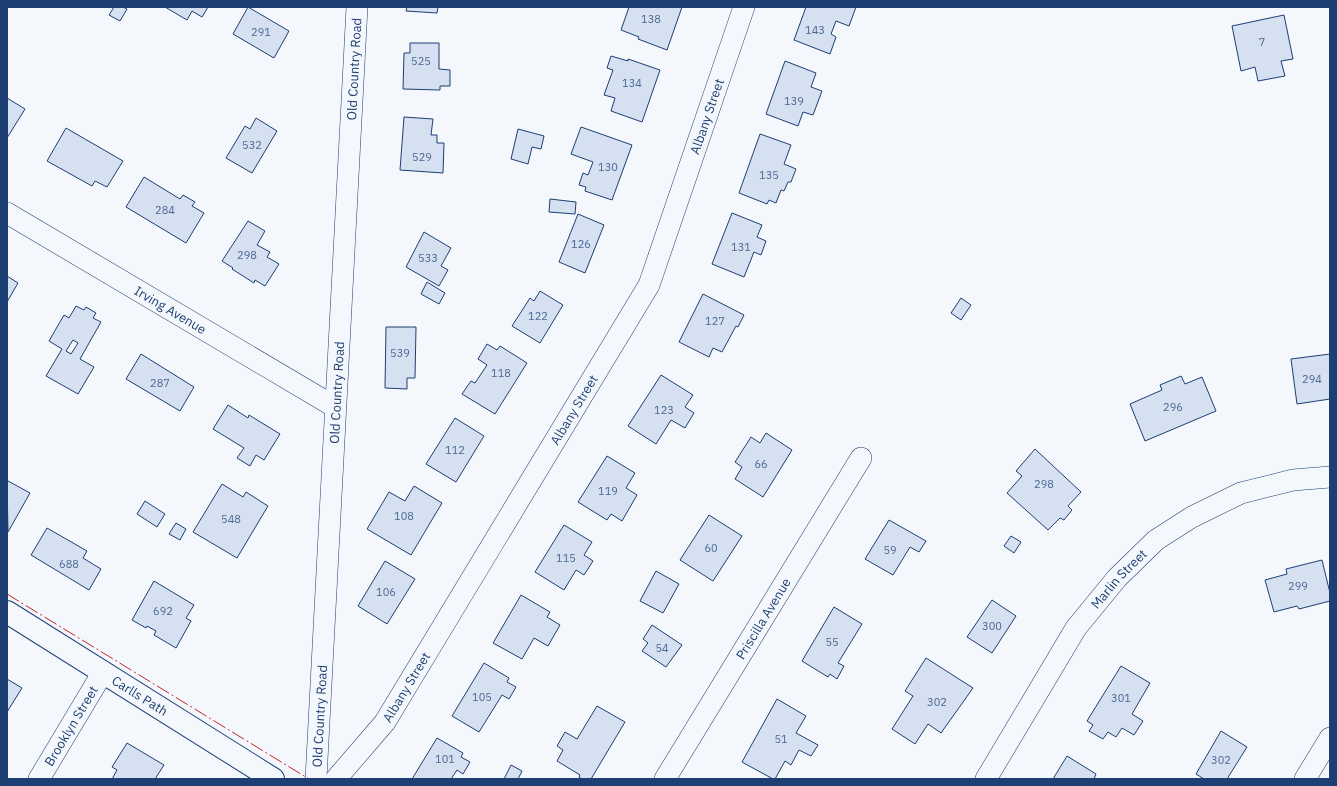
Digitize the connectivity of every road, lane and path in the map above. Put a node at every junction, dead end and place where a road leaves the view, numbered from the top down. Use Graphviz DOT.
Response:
graph roads {
  1 [pos="357,7"];
  2 [pos="744,7"];
  3 [pos="7,213"];
  4 [pos="334,407"];
  5 [pos="861,458"];
  6 [pos="1330,477"];
  7 [pos="7,612"];
  8 [pos="103,672"];
  9 [pos="1330,738"];
  10 [pos="39,779"];
  11 [pos="273,779"];
  12 [pos="316,779"];
  13 [pos="336,779"];
  14 [pos="665,779"];
  15 [pos="986,779"];
  16 [pos="1305,779"];
  1 -- 4 [label="street, Old Country Road"];
  2 -- 13 [label="street, Albany Street"];
  3 -- 4 [label="street, Irving Avenue"];
  4 -- 12 [label="street, Old Country Road"];
  5 -- 14 [label="street, Priscilla Avenue"];
  6 -- 15 [label="street, Marlin Street"];
  7 -- 8 [label="street, Carlls Path"];
  8 -- 10 [label="street, Brooklyn Street"];
  8 -- 11 [label="street, Carlls Path"];
  9 -- 16 [label="street"];
}
